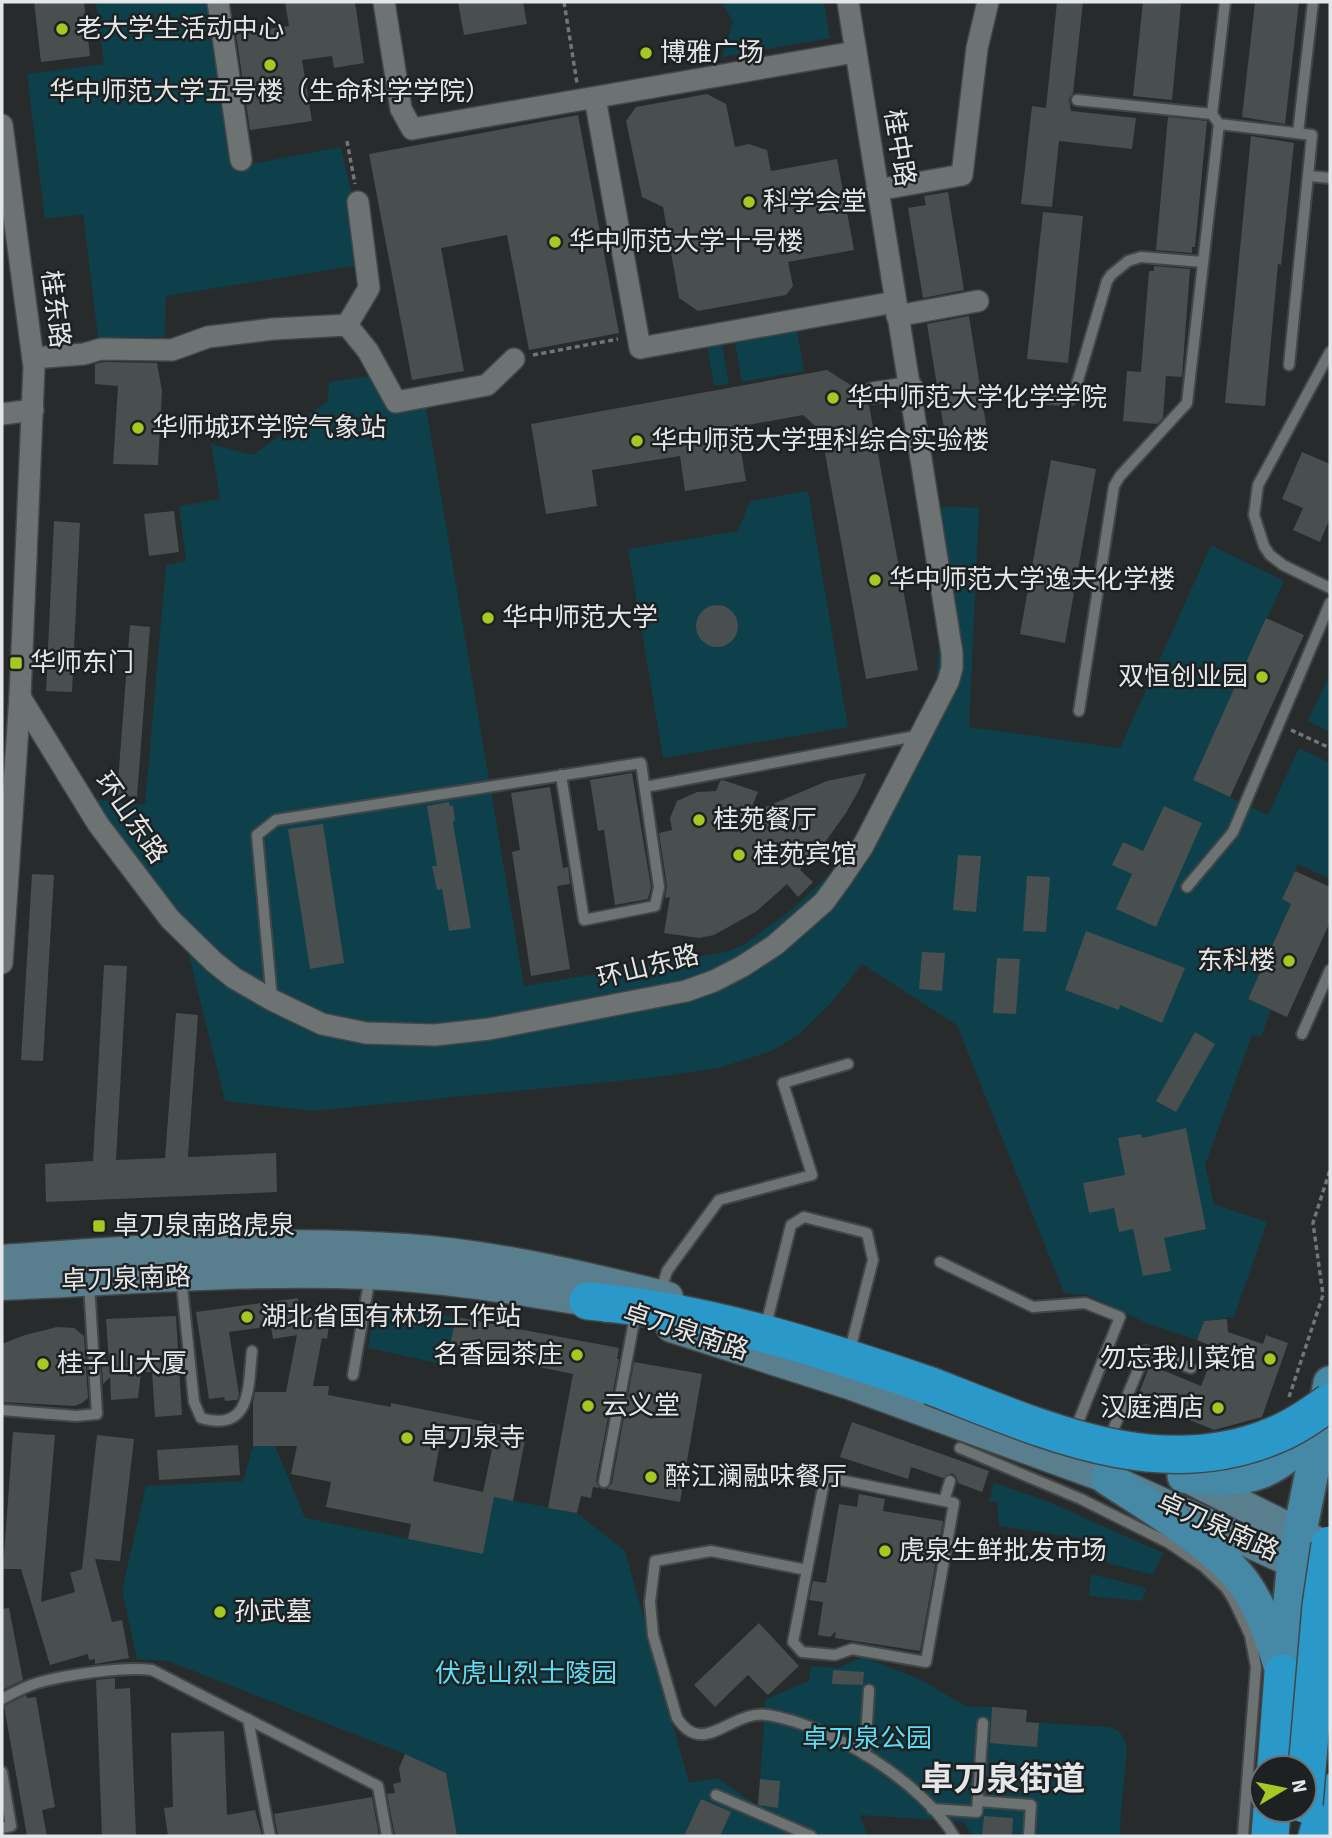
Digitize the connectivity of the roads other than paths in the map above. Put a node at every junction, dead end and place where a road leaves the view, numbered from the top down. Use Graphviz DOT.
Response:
graph roads {
  1 [pos="218,2"];
  2 [pos="384,2"];
  3 [pos="848,2"];
  4 [pos="988,2"];
  5 [pos="1226,2"];
  6 [pos="1313,2"];
  7 [pos="855,52"];
  8 [pos="587,99"];
  9 [pos="1077,100"];
  10 [pos="1212,114"];
  11 [pos="1219,124"];
  12 [pos="2,125"];
  13 [pos="1298,133"];
  14 [pos="240,160"];
  15 [pos="1309,176"];
  16 [pos="1330,178"];
  17 [pos="877,190"];
  18 [pos="358,202"];
  19 [pos="1203,262"];
  20 [pos="978,301"];
  21 [pos="896,309"];
  22 [pos="348,325"];
  23 [pos="1330,352"];
  24 [pos="33,358"];
  25 [pos="514,359"];
  26 [pos="1289,365"];
  27 [pos="912,387"];
  28 [pos="873,393"];
  29 [pos="1049,398"];
  30 [pos="33,410"];
  31 [pos="2,414"];
  32 [pos="1330,588"];
  33 [pos="1330,603"];
  34 [pos="20,697"];
  35 [pos="1079,711"];
  36 [pos="921,735"];
  37 [pos="561,775"];
  38 [pos="645,787"];
  39 [pos="1187,887"];
  40 [pos="2,963"];
  41 [pos="1330,970"];
  42 [pos="272,1000"];
  43 [pos="1302,1034"];
  44 [pos="848,1064"];
  45 [pos="2,1260"];
  46 [pos="940,1262"];
  47 [pos="370,1274"];
  48 [pos="181,1277"];
  49 [pos="88,1281"];
  50 [pos="2,1284"];
  51 [pos="660,1295"];
  52 [pos="588,1301"];
  53 [pos="635,1316"];
  54 [pos="767,1321"];
  55 [pos="851,1346"];
  56 [pos="253,1351"];
  57 [pos="1191,1368"];
  58 [pos="354,1375"];
  59 [pos="1330,1383"];
  60 [pos="1326,1409"];
  61 [pos="2,1410"];
  62 [pos="1075,1430"];
  63 [pos="1107,1444"];
  64 [pos="961,1445"];
  65 [pos="1184,1476"];
  66 [pos="1107,1478"];
  67 [pos="950,1481"];
  68 [pos="604,1482"];
  69 [pos="944,1501"];
  70 [pos="1314,1547"];
  71 [pos="807,1570"];
  72 [pos="1330,1581"];
  73 [pos="1283,1674"];
  74 [pos="869,1690"];
  75 [pos="2,1699"];
  76 [pos="248,1719"];
  77 [pos="983,1723"];
  78 [pos="1330,1732"];
  79 [pos="1276,1754"];
  80 [pos="1279,1754"];
  81 [pos="1308,1754"];
  82 [pos="865,1755"];
  83 [pos="2,1772"];
  84 [pos="1330,1793"];
  85 [pos="716,1795"];
  86 [pos="978,1801"];
  87 [pos="932,1809"];
  88 [pos="2,1828"];
  89 [pos="270,1836"];
  90 [pos="387,1836"];
  91 [pos="811,1836"];
  92 [pos="954,1836"];
  93 [pos="1029,1836"];
  94 [pos="1243,1836"];
  95 [pos="1317,1836"];
  1 -- 14 [label="street"];
  2 -- 8 [label="street"];
  3 -- 7 [label="street, 桂中路"];
  4 -- 17 [label="street"];
  5 -- 10 [label="lane"];
  6 -- 13 [label="lane"];
  7 -- 8 [label="street"];
  7 -- 17 [label="street, 桂中路"];
  8 -- 21 [label="street"];
  9 -- 10 [label="lane"];
  10 -- 11 [label="lane"];
  11 -- 13 [label="lane"];
  11 -- 19 [label="lane"];
  12 -- 24 [label="street, 桂东路"];
  13 -- 15 [label="lane"];
  15 -- 16 [label="lane"];
  15 -- 26 [label="lane"];
  17 -- 21 [label="street, 桂中路"];
  18 -- 22 [label="street"];
  19 -- 29 [label="lane"];
  19 -- 35 [label="lane"];
  20 -- 21 [label="street"];
  21 -- 27 [label="street, 环山东路"];
  22 -- 24 [label="street"];
  22 -- 25 [label="street"];
  23 -- 32 [label="lane"];
  24 -- 30 [label="street, 桂东路"];
  27 -- 28 [label="street"];
  27 -- 36 [label="street, 环山东路"];
  30 -- 31 [label="street"];
  30 -- 34 [label="street, 桂东路"];
  33 -- 39 [label="lane"];
  34 -- 40 [label="street, 桂东路"];
  34 -- 42 [label="street, 环山东路"];
  36 -- 38 [label="lane"];
  36 -- 42 [label="street, 环山东路"];
  37 -- 38 [label="lane"];
  37 -- 38 [label="lane"];
  37 -- 42 [label="lane"];
  41 -- 43 [label="lane"];
  44 -- 51 [label="lane"];
  45 -- 51 [label="main road, 卓刀泉南路"];
  46 -- 62 [label="lane"];
  47 -- 48 [label="main road, 卓刀泉南路"];
  47 -- 52 [label="main road, 卓刀泉南路"];
  47 -- 58 [label="lane"];
  48 -- 49 [label="main road, 卓刀泉南路"];
  48 -- 56 [label="lane"];
  49 -- 50 [label="main road, 卓刀泉南路"];
  49 -- 61 [label="lane"];
  51 -- 54 [label="main road, 卓刀泉南路"];
  52 -- 53 [label="main road, 卓刀泉南路"];
  52 -- 60 [label="highway, bridge"];
  53 -- 64 [label="main road, 卓刀泉南路"];
  53 -- 68 [label="lane"];
  54 -- 55 [label="main road, 卓刀泉南路"];
  54 -- 55 [label="lane"];
  55 -- 62 [label="main road, 卓刀泉南路"];
  57 -- 63 [label="lane"];
  59 -- 60 [label="main road"];
  60 -- 65 [label="main road"];
  60 -- 70 [label="main road"];
  62 -- 63 [label="main road, 卓刀泉南路"];
  63 -- 65 [label="main road, 卓刀泉南路"];
  64 -- 66 [label="main road, 卓刀泉南路"];
  64 -- 94 [label="lane"];
  65 -- 70 [label="main road, 卓刀泉南路"];
  66 -- 70 [label="main road, 卓刀泉南路"];
  66 -- 73 [label="main road"];
  67 -- 69 [label="lane"];
  69 -- 71 [label="lane"];
  69 -- 71 [label="lane"];
  70 -- 72 [label="main road, 卓刀泉南路"];
  70 -- 73 [label="main road"];
  70 -- 81 [label="highway, bridge"];
  71 -- 82 [label="lane"];
  73 -- 79 [label="highway"];
  74 -- 82 [label="lane"];
  75 -- 76 [label="lane"];
  76 -- 89 [label="lane"];
  76 -- 90 [label="lane"];
  77 -- 86 [label="lane"];
  78 -- 80 [label="main road"];
  82 -- 87 [label="lane"];
  83 -- 88 [label="lane"];
  84 -- 95 [label="highway"];
  85 -- 91 [label="lane"];
  86 -- 87 [label="lane"];
  86 -- 93 [label="lane"];
  87 -- 92 [label="lane"];
}
